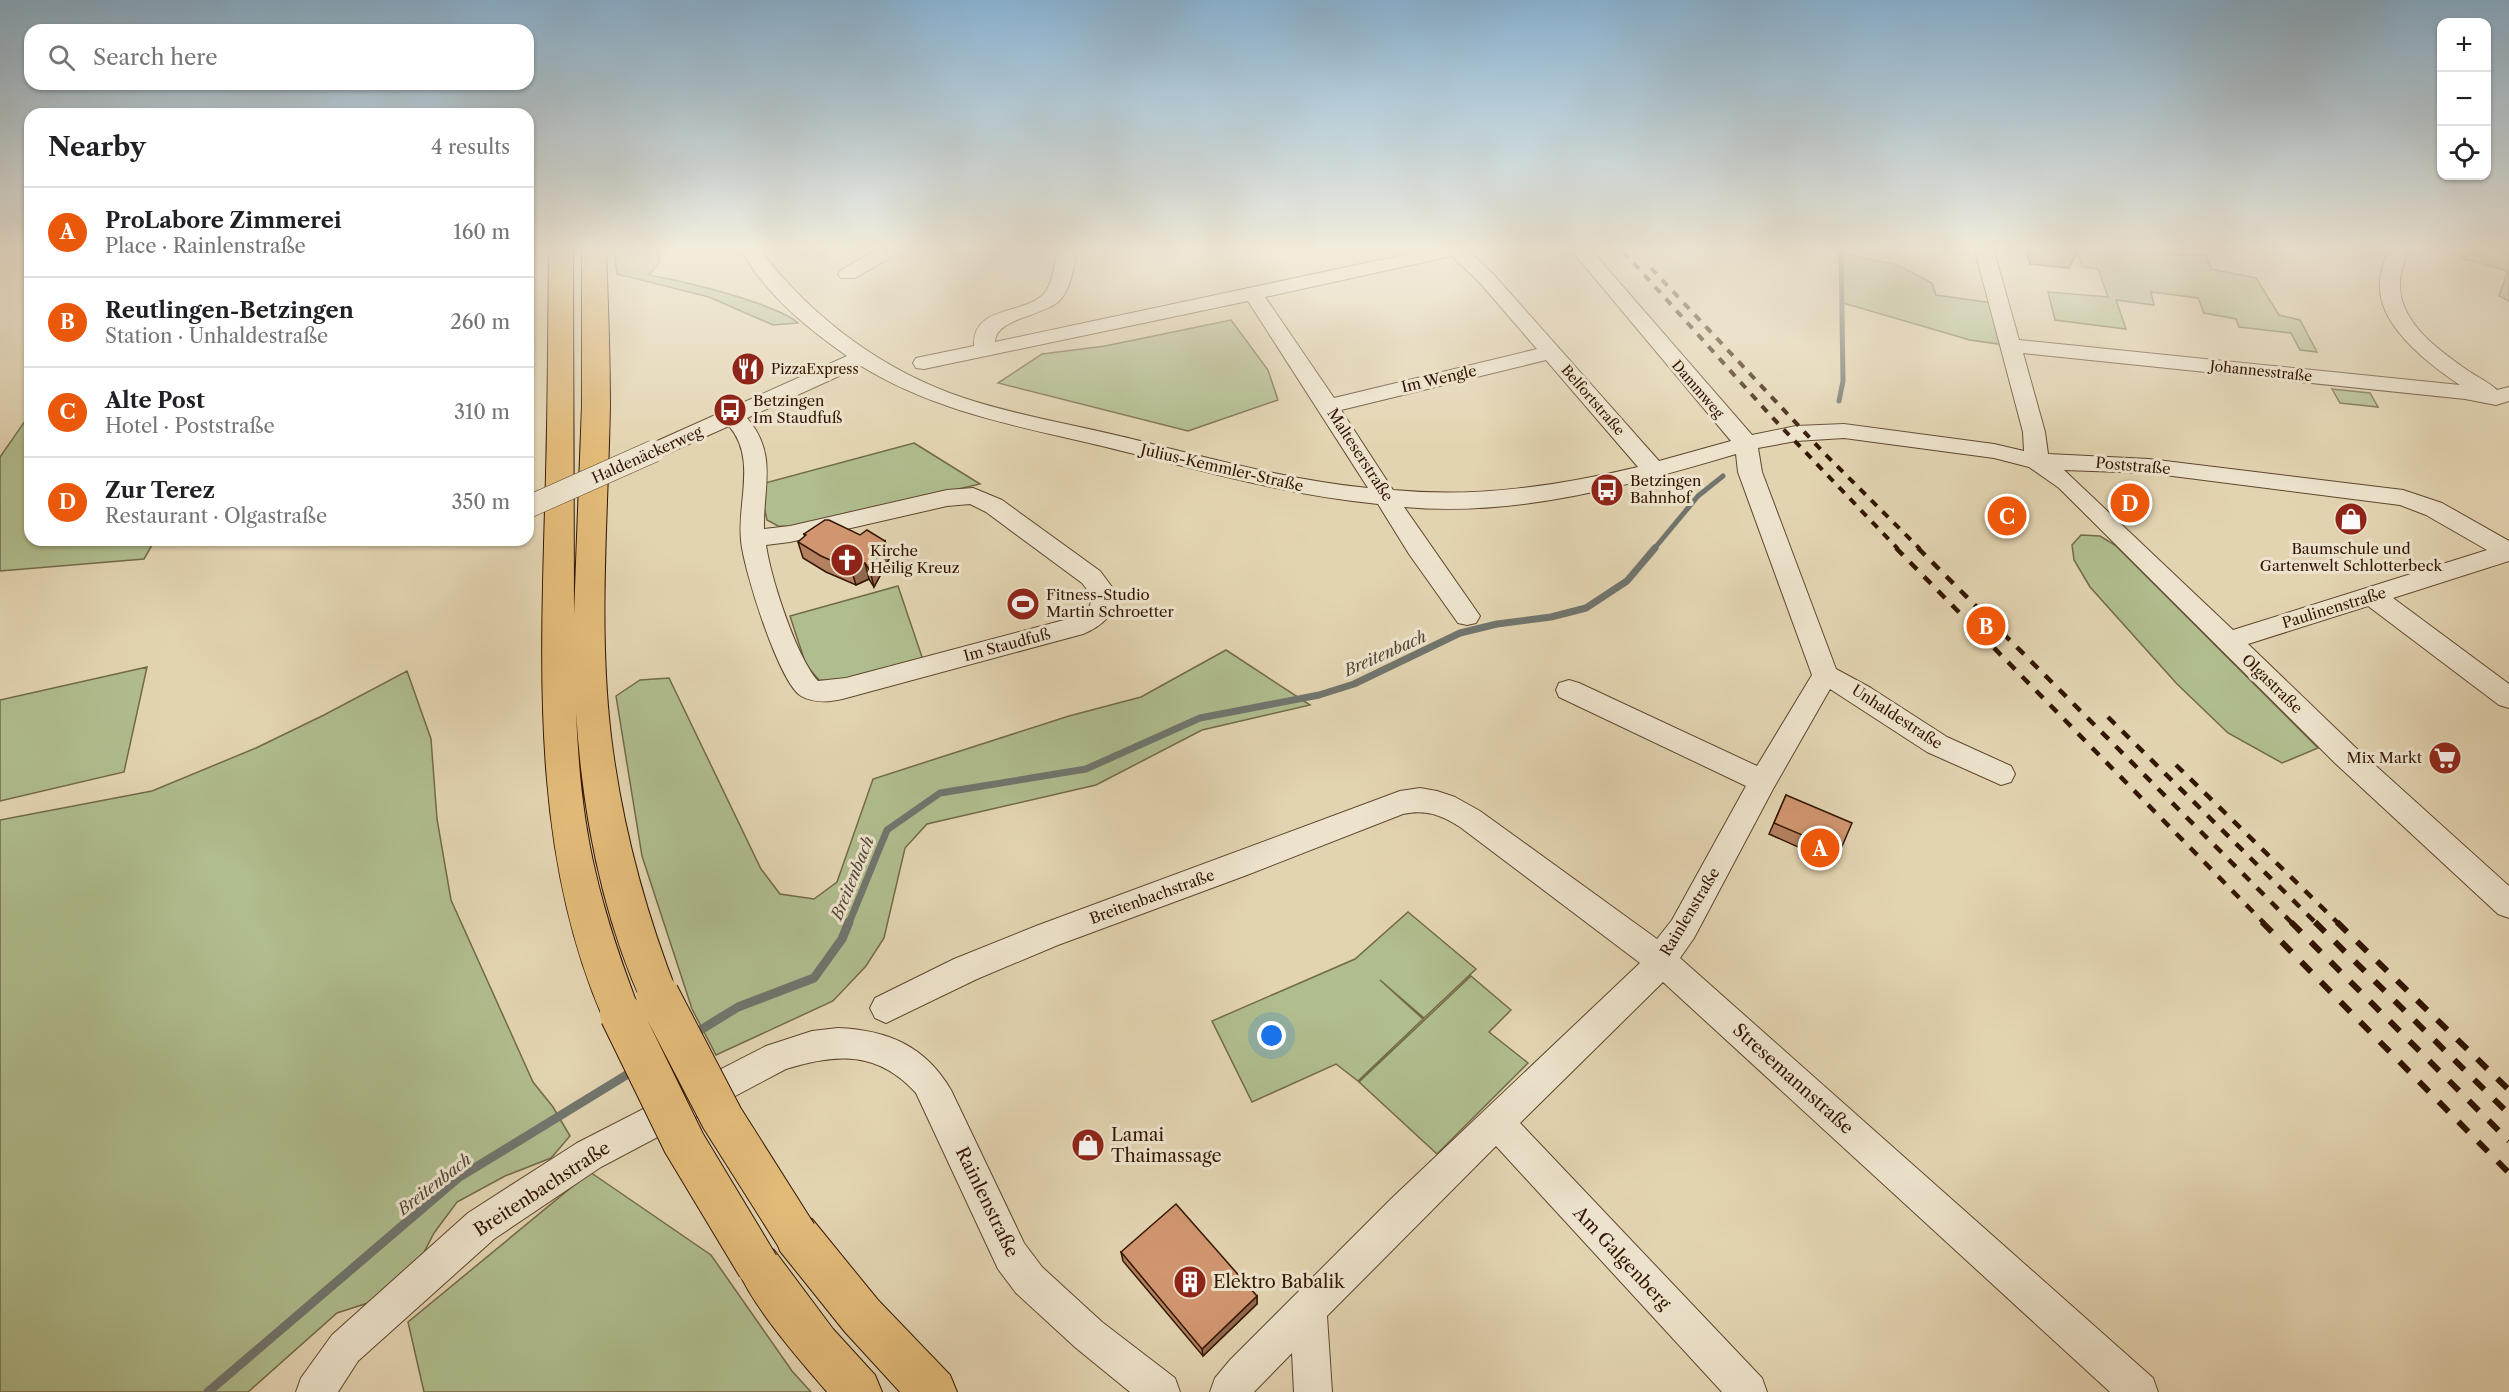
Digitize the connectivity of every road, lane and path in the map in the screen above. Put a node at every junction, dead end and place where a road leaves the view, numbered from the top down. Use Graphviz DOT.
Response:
graph roads {
  1 [pos="560,316"];
  2 [pos="595,316"];
  3 [pos="811,316"];
  4 [pos="1010,316"];
  5 [pos="1148,316"];
  6 [pos="1268,316"];
  7 [pos="1519,316"];
  8 [pos="1639,316"];
  9 [pos="2003,316"];
  10 [pos="2398,316"];
  11 [pos="2012,345"];
  12 [pos="985,350"];
  13 [pos="1551,352"];
  14 [pos="863,357"];
  15 [pos="924,363"];
  16 [pos="2505,399"];
  17 [pos="1328,406"];
  18 [pos="734,417"];
  19 [pos="1746,443"];
  20 [pos="2037,461"];
  21 [pos="1654,470"];
  22 [pos="1388,497"];
  23 [pos="534,504"];
  24 [pos="752,539"];
  25 [pos="2509,552"];
  26 [pos="2373,596"];
  27 [pos="1467,616"];
  28 [pos="2228,641"];
  29 [pos="1825,675"];
  30 [pos="1569,690"];
  31 [pos="2509,699"];
  32 [pos="2001,774"];
  33 [pos="1763,781"];
  34 [pos="1424,799"];
  35 [pos="2497,879"];
  36 [pos="2509,905"];
  37 [pos="1661,960"];
  38 [pos="886,1008"];
  39 [pos="812,1046"];
  40 [pos="1497,1123"];
  41 [pos="1308,1311"];
  42 [pos="315,1392"];
  43 [pos="858,1392"];
  44 [pos="933,1392"];
  45 [pos="1161,1392"];
  46 [pos="1229,1392"];
  47 [pos="1313,1392"];
  48 [pos="1748,1392"];
  49 [pos="2139,1392"];
  1 -- 43 [label="highway, bridge"];
  2 -- 44 [label="highway, bridge"];
  3 -- 14 [label="street, Julius-Kemmler-Straße"];
  4 -- 12 [label="street"];
  5 -- 12 [label="street"];
  6 -- 17 [label="street, Malteserstraße"];
  7 -- 13 [label="street, Belfortstraße"];
  8 -- 19 [label="street, Dammweg"];
  9 -- 11 [label="street"];
  10 -- 16 [label="street"];
  11 -- 16 [label="street, Johannesstraße"];
  11 -- 20 [label="street"];
  12 -- 15 [label="street"];
  13 -- 17 [label="street, Im Wengle"];
  13 -- 21 [label="street, Belfortstraße"];
  14 -- 18 [label="street, Haldenäckerweg"];
  14 -- 22 [label="street, Julius-Kemmler-Straße"];
  17 -- 22 [label="street, Malteserstraße"];
  18 -- 23 [label="street, Haldenäckerweg, bridge"];
  18 -- 24 [label="street, Im Staudfuß"];
  19 -- 20 [label="street, Poststraße"];
  19 -- 21 [label="street, Julius-Kemmler-Straße"];
  19 -- 29 [label="street"];
  20 -- 25 [label="street, Poststraße"];
  20 -- 28 [label="street, Olgastraße"];
  21 -- 22 [label="street, Julius-Kemmler-Straße"];
  22 -- 27 [label="street, Malteserstraße"];
  24 -- 24 [label="street, Im Staudfuß"];
  25 -- 26 [label="street, Paulinenstraße"];
  26 -- 28 [label="street, Paulinenstraße"];
  26 -- 31 [label="street"];
  28 -- 35 [label="street, Olgastraße"];
  29 -- 32 [label="street, Unhaldestraße"];
  29 -- 33 [label="street, Rainlenstraße"];
  30 -- 33 [label="street"];
  33 -- 37 [label="street, Rainlenstraße"];
  34 -- 37 [label="street, Stresemannstraße"];
  34 -- 38 [label="street, Breitenbachstraße"];
  35 -- 36 [label="street, Olgastraße"];
  37 -- 40 [label="street, Rainlenstraße"];
  37 -- 49 [label="street, Stresemannstraße"];
  39 -- 42 [label="street, Breitenbachstraße"];
  39 -- 45 [label="street, Rainlenstraße"];
  40 -- 41 [label="street, Rainlenstraße"];
  40 -- 48 [label="street, Am Galgenberg"];
  41 -- 46 [label="street, Rainlenstraße"];
  41 -- 47 [label="street"];
}
